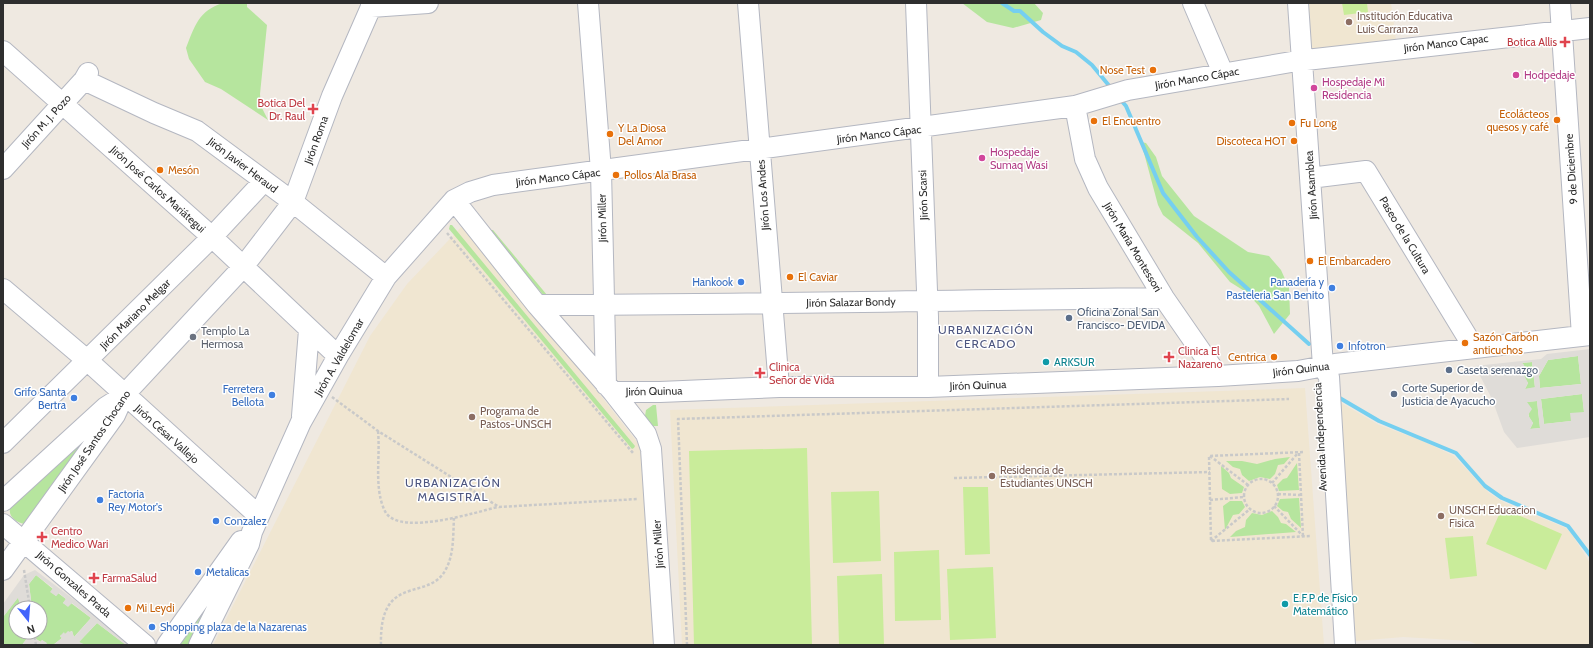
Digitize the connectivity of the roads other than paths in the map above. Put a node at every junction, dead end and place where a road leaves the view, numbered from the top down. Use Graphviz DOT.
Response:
graph roads {
  1 [pos="428,3"];
  2 [pos="588,3"];
  3 [pos="748,3"];
  4 [pos="916,3"];
  5 [pos="1193,3"];
  6 [pos="1298,3"];
  7 [pos="1560,3"];
  8 [pos="371,5"];
  9 [pos="1590,28"];
  10 [pos="1562,31"];
  11 [pos="3,51"];
  12 [pos="1303,61"];
  13 [pos="1223,73"];
  14 [pos="86,76"];
  15 [pos="62,103"];
  16 [pos="1075,106"];
  17 [pos="921,128"];
  18 [pos="759,150"];
  19 [pos="3,169"];
  20 [pos="600,172"];
  21 [pos="1310,178"];
  22 [pos="264,181"];
  23 [pos="454,200"];
  24 [pos="293,202"];
  25 [pos="212,237"];
  26 [pos="243,267"];
  27 [pos="386,277"];
  28 [pos="3,289"];
  29 [pos="1164,298"];
  30 [pos="927,300"];
  31 [pos="771,304"];
  32 [pos="537,305"];
  33 [pos="604,305"];
  34 [pos="309,330"];
  35 [pos="1586,335"];
  36 [pos="1474,348"];
  37 [pos="338,356"];
  38 [pos="88,361"];
  39 [pos="1323,366"];
  40 [pos="1218,376"];
  41 [pos="779,387"];
  42 [pos="928,387"];
  43 [pos="610,388"];
  44 [pos="660,392"];
  45 [pos="124,395"];
  46 [pos="631,417"];
  47 [pos="301,422"];
  48 [pos="3,443"];
  49 [pos="3,501"];
  50 [pos="3,524"];
  51 [pos="256,524"];
  52 [pos="25,542"];
  53 [pos="3,570"];
  54 [pos="145,645"];
  55 [pos="167,645"];
  56 [pos="199,645"];
  57 [pos="664,645"];
  58 [pos="1332,645"];
  59 [pos="1345,645"];
  1 -- 8 [label="street"];
  2 -- 20 [label="street, Jirón Miller"];
  3 -- 18 [label="street, Jirón Los Andes"];
  4 -- 17 [label="street, Jirón Scarsi"];
  5 -- 13 [label="street"];
  6 -- 12 [label="street, Jirón Asamblea"];
  7 -- 10 [label="street, 9 de Diciembre"];
  8 -- 24 [label="street, Jirón Roma"];
  9 -- 10 [label="street, Jirón Manco Capac"];
  10 -- 12 [label="street, Jirón Manco Capac"];
  10 -- 35 [label="street, 9 de Diciembre"];
  11 -- 15 [label="street, Jirón José Carlos Mariátegui"];
  12 -- 13 [label="street, Jirón Manco Cápac"];
  12 -- 21 [label="street, Jirón Asamblea"];
  13 -- 16 [label="street, Jirón Manco Cápac"];
  14 -- 15 [label="street, Jirón M. J. Pozo"];
  14 -- 22 [label="street, Jirón Javier Heraud"];
  15 -- 19 [label="street, Jirón M. J. Pozo"];
  15 -- 25 [label="street, Jirón José Carlos Mariátegui"];
  16 -- 17 [label="street, Jirón Manco Cápac"];
  16 -- 29 [label="street, Jirón María Montessori"];
  17 -- 18 [label="street, Jirón Manco Cápac"];
  17 -- 30 [label="street, Jirón Scarsi"];
  18 -- 20 [label="street, Jirón Manco Cápac"];
  18 -- 31 [label="street, Jirón Los Andes"];
  20 -- 23 [label="street, Jirón Manco Cápac"];
  20 -- 33 [label="street, Jirón Miller"];
  21 -- 36 [label="street, Paseo de la Cultura"];
  21 -- 39 [label="street, Jirón Asamblea"];
  22 -- 24 [label="street, Jirón Javier Heraud"];
  22 -- 25 [label="street, Jirón Mariano Melgar"];
  23 -- 27 [label="street, Jirón A. Valdelomar"];
  23 -- 32 [label="street"];
  24 -- 26 [label="street, Jirón Roma"];
  24 -- 27 [label="street, Jirón Javier Heraud"];
  25 -- 26 [label="street, Jirón José Carlos Mariátegui"];
  25 -- 38 [label="street, Jirón Mariano Melgar"];
  26 -- 34 [label="street, Jirón José Carlos Mariátegui"];
  26 -- 45 [label="street, Jirón José Santos Chocano"];
  27 -- 37 [label="street, Jirón A. Valdelomar"];
  28 -- 38 [label="street, Jirón César Vallejo"];
  29 -- 30 [label="street, Jirón Salazar Bondy"];
  29 -- 40 [label="street, Jirón María Montessori"];
  30 -- 31 [label="street, Jirón Salazar Bondy"];
  30 -- 42 [label="street, Jirón Scarsi"];
  31 -- 33 [label="street, Jirón Salazar Bondy"];
  31 -- 41 [label="street, Jirón Los Andes"];
  32 -- 33 [label="street, Jirón Salazar Bondy"];
  32 -- 43 [label="street"];
  33 -- 43 [label="street, Jirón Miller"];
  34 -- 37 [label="street, Jirón José Carlos Mariátegui"];
  34 -- 47 [label="street"];
  35 -- 36 [label="street, Jirón Quinua"];
  36 -- 39 [label="street, Jirón Quinua"];
  37 -- 47 [label="street, Jirón A. Valdelomar"];
  38 -- 45 [label="street, Jirón César Vallejo"];
  38 -- 48 [label="street, Jirón Mariano Melgar"];
  39 -- 40 [label="street, Jirón Quinua"];
  39 -- 58 [label="street, Avenida Independencia"];
  39 -- 59 [label="street, Avenida Independencia"];
  40 -- 42 [label="street, Jirón Quinua"];
  41 -- 42 [label="street, Jirón Quinua"];
  41 -- 44 [label="street, Jirón Quinua"];
  43 -- 44 [label="street, Jirón Quinua"];
  43 -- 46 [label="street, Jirón Miller"];
  44 -- 46 [label="street"];
  45 -- 49 [label="street"];
  45 -- 51 [label="street, Jirón César Vallejo"];
  45 -- 52 [label="street, Jirón José Santos Chocano"];
  46 -- 57 [label="street, Jirón Miller"];
  47 -- 51 [label="street, Jirón A. Valdelomar"];
  50 -- 52 [label="street, Jirón Gonzales Prada"];
  51 -- 55 [label="street, Jirón A. Valdelomar"];
  51 -- 56 [label="street, Jirón A. Valdelomar"];
  52 -- 53 [label="street, Jirón José Santos Chocano"];
  52 -- 54 [label="street, Jirón Gonzales Prada"];
}
